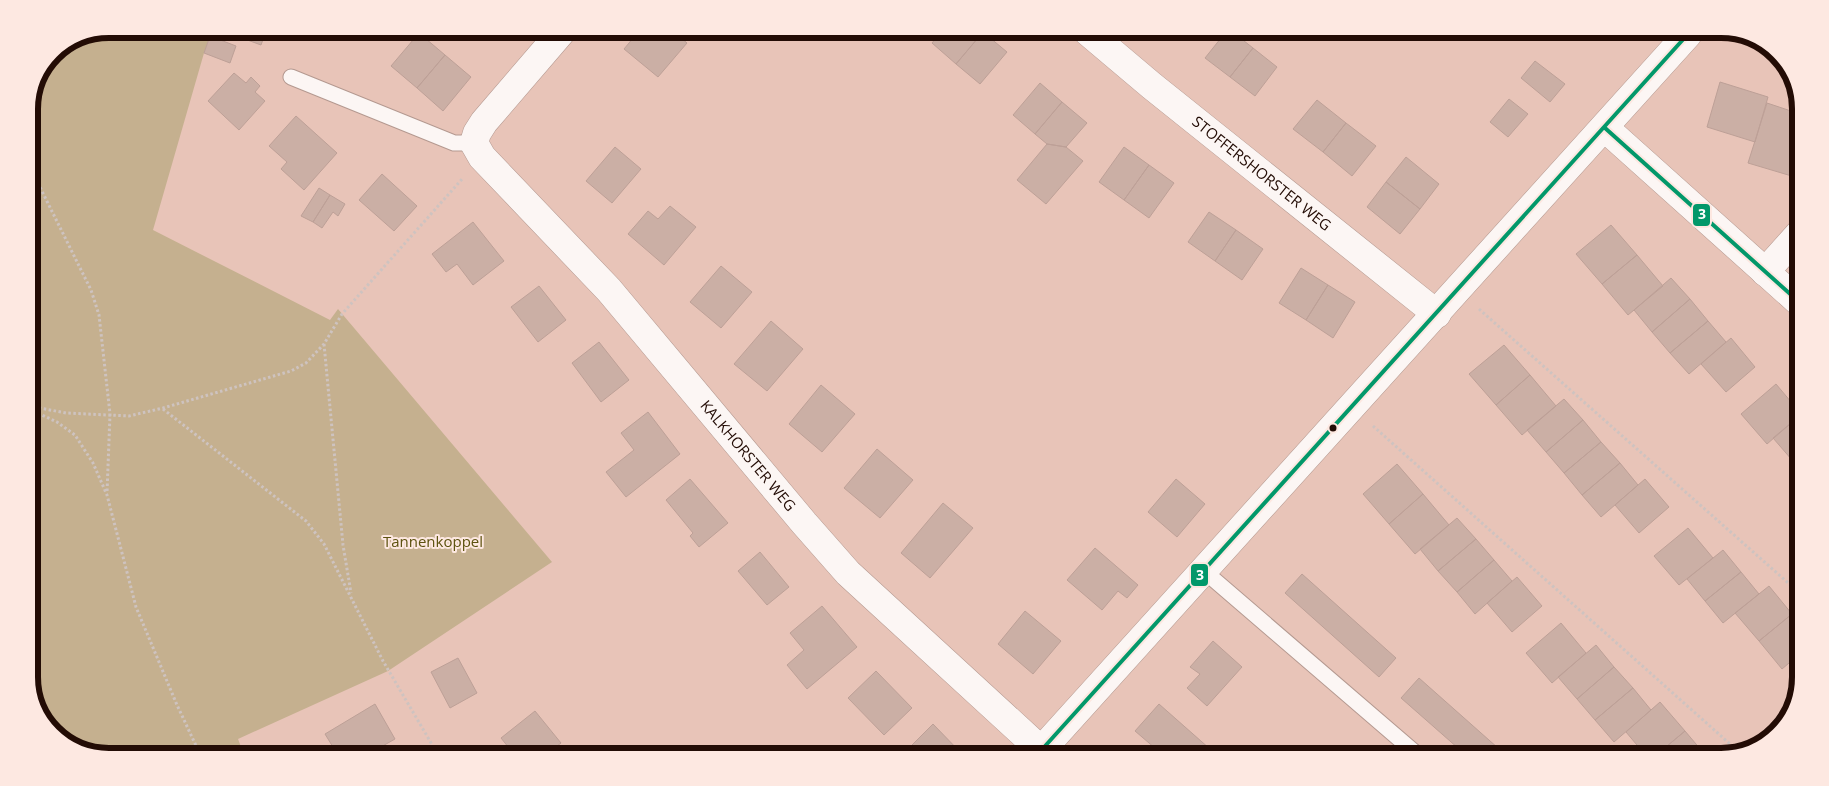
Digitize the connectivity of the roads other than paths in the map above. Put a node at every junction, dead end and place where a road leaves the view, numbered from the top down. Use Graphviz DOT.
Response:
graph roads {
  1 [pos="557,37"];
  2 [pos="1094,37"];
  3 [pos="1685,37"];
  4 [pos="291,77"];
  5 [pos="1605,128"];
  6 [pos="478,150"];
  7 [pos="1791,243"];
  8 [pos="1765,272"];
  9 [pos="1791,295"];
  10 [pos="1436,314"];
  11 [pos="1204,571"];
  12 [pos="1035,748"];
  13 [pos="1043,748"];
  14 [pos="1410,748"];
  1 -- 6 [label="street"];
  2 -- 10 [label="street, STOFFERSHORSTER WEG"];
  3 -- 5 [label="street"];
  4 -- 6 [label="lane"];
  5 -- 8 [label="street"];
  5 -- 10 [label="street"];
  6 -- 12 [label="street, KALKHORSTER WEG"];
  7 -- 8 [label="street"];
  8 -- 9 [label="street"];
  10 -- 11 [label="street"];
  11 -- 13 [label="street"];
  11 -- 14 [label="lane"];
}
